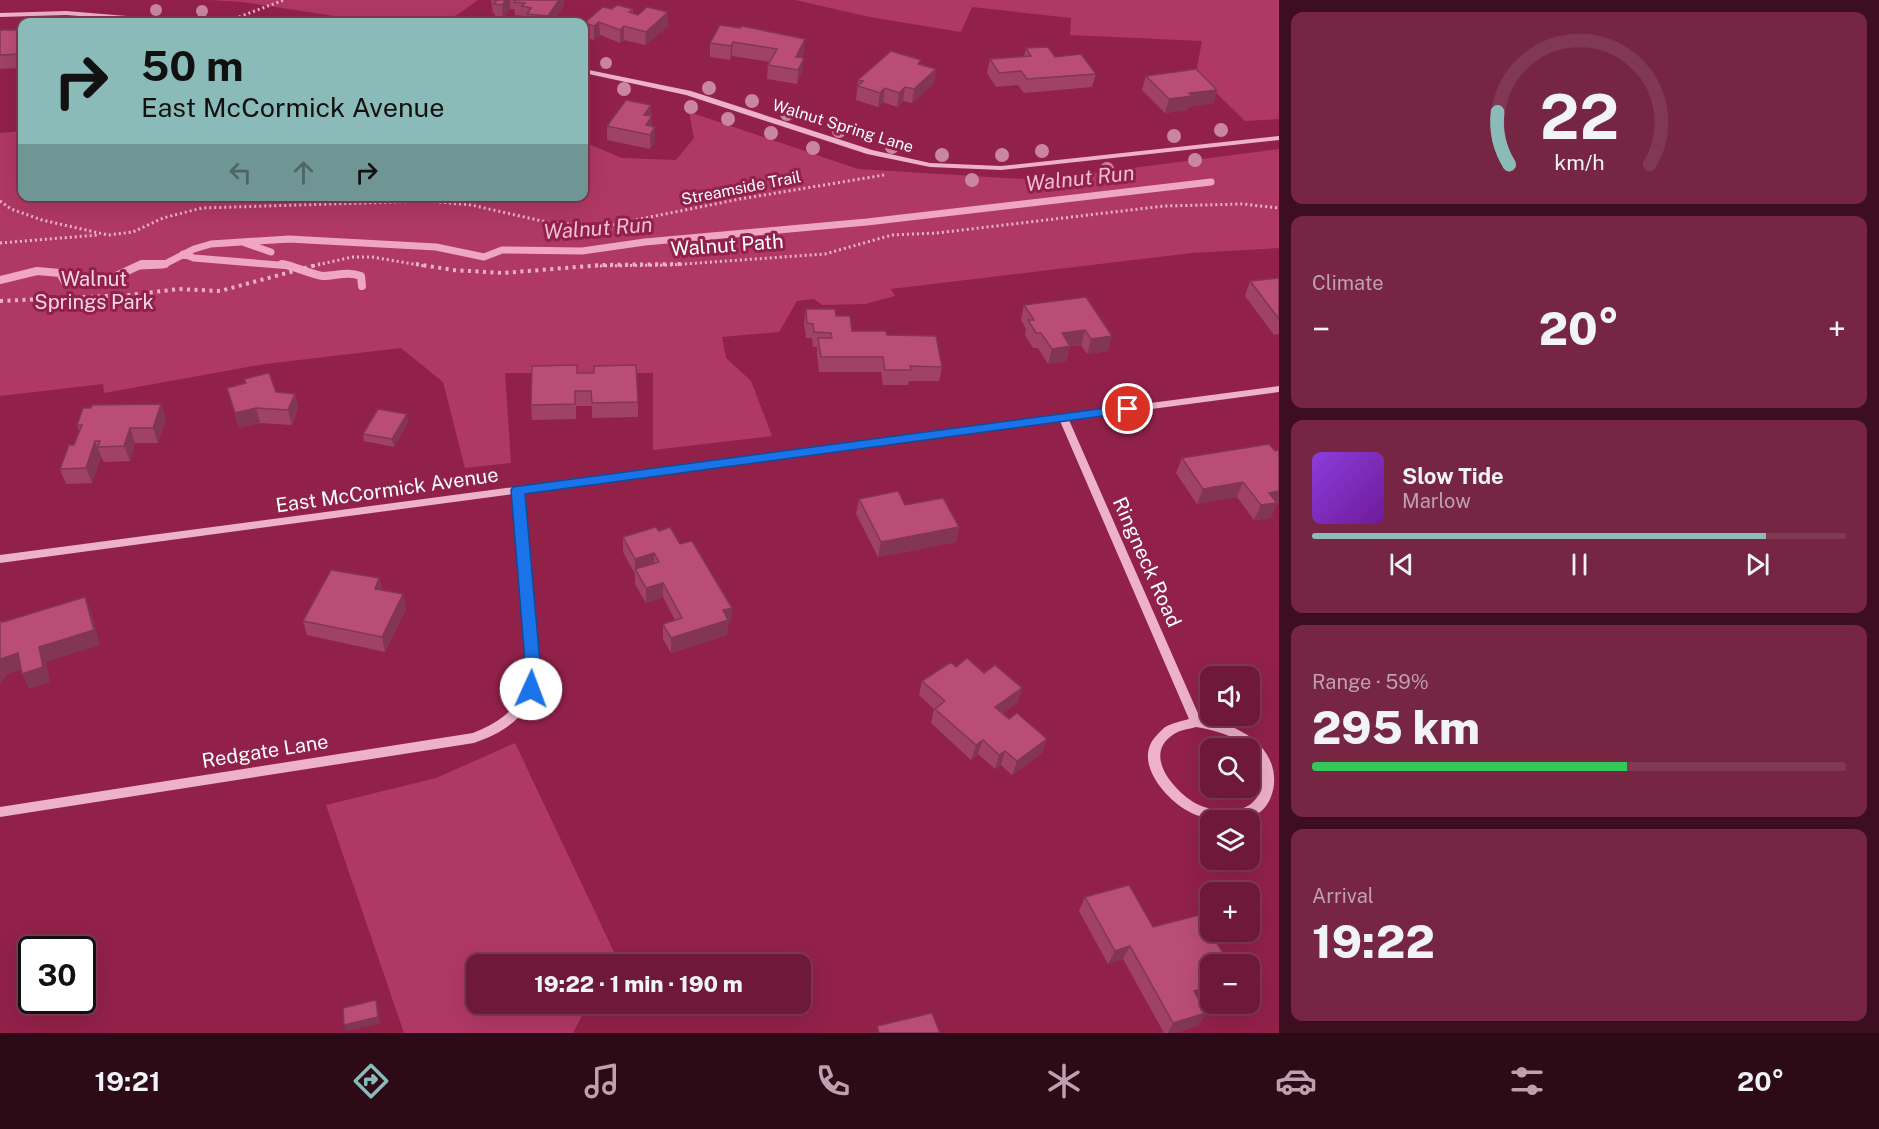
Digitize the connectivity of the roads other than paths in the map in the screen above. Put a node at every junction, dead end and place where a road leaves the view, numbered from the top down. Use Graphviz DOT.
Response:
graph roads {
  1 [pos="0,15"];
  2 [pos="135,18"];
  3 [pos="588,71"];
  4 [pos="1279,138"];
  5 [pos="1279,389"];
  6 [pos="1063,417"];
  7 [pos="518,490"];
  8 [pos="0,560"];
  9 [pos="1196,722"];
  10 [pos="0,812"];
  1 -- 2 [label="street"];
  3 -- 4 [label="street, Walnut Spring Lane"];
  5 -- 6 [label="street, East McCormick Avenue"];
  6 -- 7 [label="street, East McCormick Avenue"];
  6 -- 9 [label="street, Ringneck Road"];
  7 -- 8 [label="street, East McCormick Avenue"];
  7 -- 10 [label="street, Redgate Lane"];
  9 -- 9 [label="street"];
}
